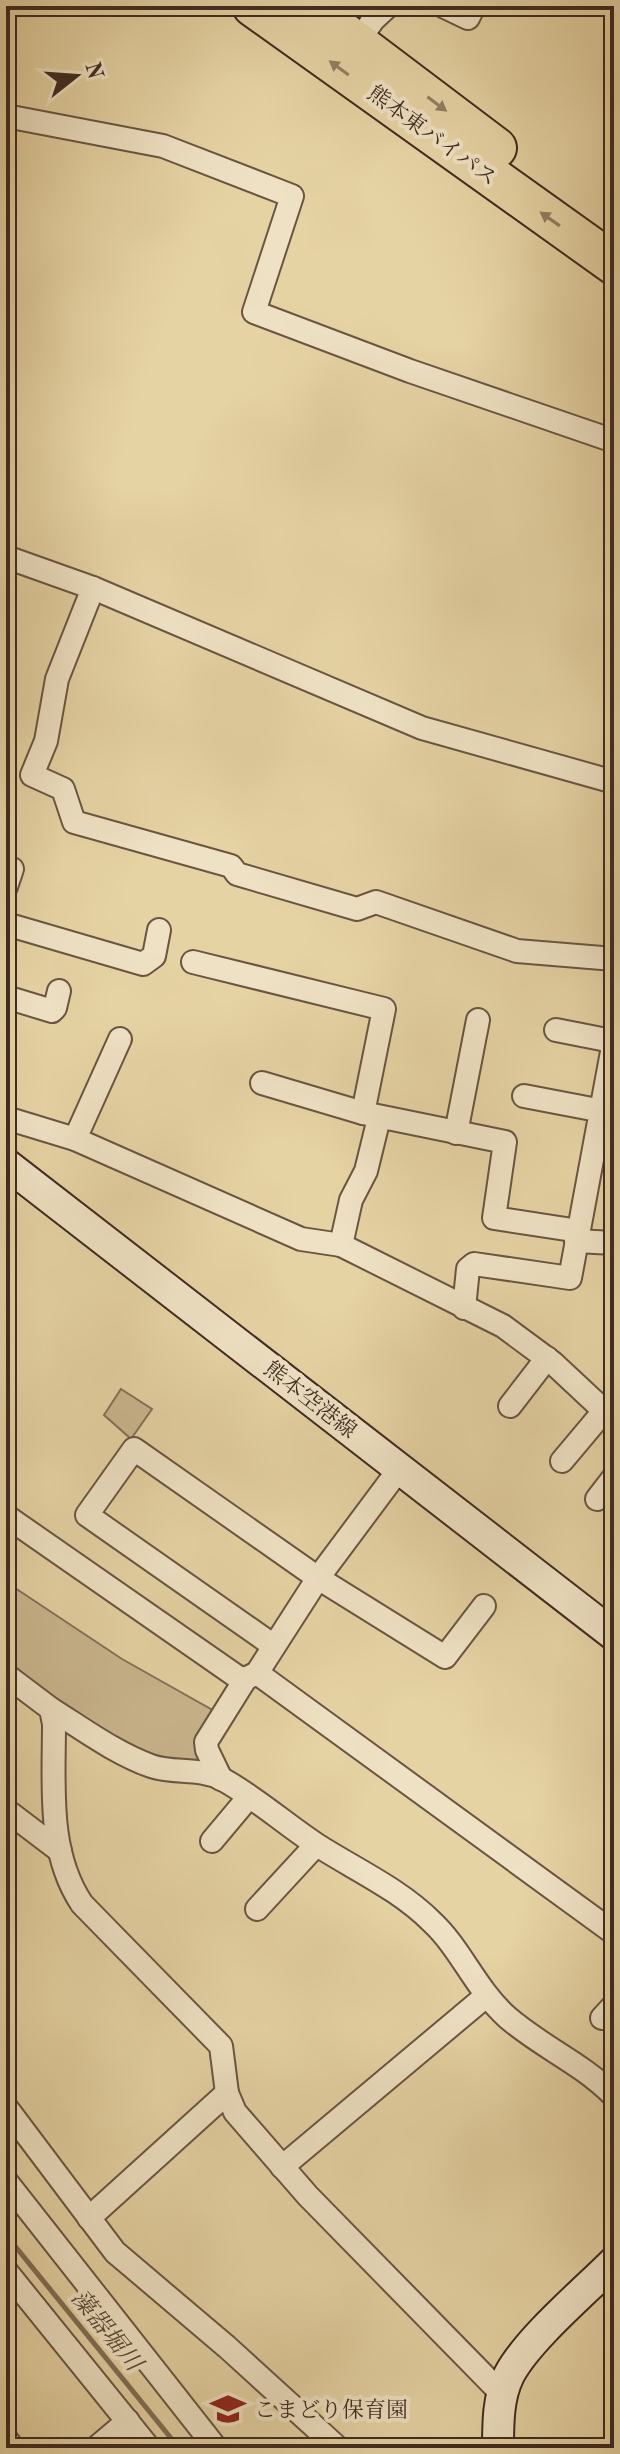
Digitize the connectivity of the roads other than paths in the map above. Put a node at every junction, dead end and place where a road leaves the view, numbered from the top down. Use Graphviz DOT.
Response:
graph roads {
  1 [pos="253,6"];
  2 [pos="308,6"];
  3 [pos="388,6"];
  4 [pos="443,6"];
  5 [pos="474,6"];
  6 [pos="357,43"];
  7 [pos="6,116"];
  8 [pos="614,230"];
  9 [pos="614,264"];
  10 [pos="614,441"];
  11 [pos="6,557"];
  12 [pos="93,588"];
  13 [pos="614,782"];
  14 [pos="6,924"];
  15 [pos="159,930"];
  16 [pos="614,959"];
  17 [pos="193,962"];
  18 [pos="59,991"];
  19 [pos="6,997"];
  20 [pos="478,1020"];
  21 [pos="556,1030"];
  22 [pos="120,1039"];
  23 [pos="613,1041"];
  24 [pos="262,1083"];
  25 [pos="524,1096"];
  26 [pos="607,1112"];
  27 [pos="371,1115"];
  28 [pos="6,1118"];
  29 [pos="456,1133"];
  30 [pos="75,1139"];
  31 [pos="6,1164"];
  32 [pos="578,1236"];
  33 [pos="614,1243"];
  34 [pos="341,1245"];
  35 [pos="464,1308"];
  36 [pos="547,1358"];
  37 [pos="510,1406"];
  38 [pos="609,1415"];
  39 [pos="562,1461"];
  40 [pos="400,1468"];
  41 [pos="614,1477"];
  42 [pos="597,1499"];
  43 [pos="6,1516"];
  44 [pos="318,1578"];
  45 [pos="484,1606"];
  46 [pos="614,1635"];
  47 [pos="274,1646"];
  48 [pos="6,1675"];
  49 [pos="252,1676"];
  50 [pos="51,1709"];
  51 [pos="221,1779"];
  52 [pos="248,1798"];
  53 [pos="6,1810"];
  54 [pos="212,1841"];
  55 [pos="316,1845"];
  56 [pos="60,1851"];
  57 [pos="257,1909"];
  58 [pos="614,1933"];
  59 [pos="486,1996"];
  60 [pos="227,2093"];
  61 [pos="614,2096"];
  62 [pos="6,2107"];
  63 [pos="282,2167"];
  64 [pos="6,2181"];
  65 [pos="89,2218"];
  66 [pos="614,2262"];
  67 [pos="6,2271"];
  68 [pos="503,2395"];
  69 [pos="128,2421"];
  70 [pos="6,2439"];
  71 [pos="13,2448"];
  72 [pos="96,2448"];
  73 [pos="149,2448"];
  74 [pos="216,2448"];
  75 [pos="338,2448"];
  76 [pos="498,2448"];
  9 -- 1 [label="highway, 熊本東バイパス, one-way"];
  2 -- 6 [label="highway, 熊本東バイパス"];
  3 -- 6 [label="street"];
  4 -- 5 [label="street"];
  6 -- 8 [label="highway, 熊本東バイパス, one-way"];
  7 -- 10 [label="street"];
  11 -- 12 [label="street"];
  12 -- 13 [label="street"];
  12 -- 16 [label="street"];
  14 -- 15 [label="street"];
  17 -- 27 [label="street"];
  18 -- 19 [label="street"];
  20 -- 29 [label="street"];
  21 -- 23 [label="street"];
  22 -- 30 [label="street"];
  23 -- 26 [label="street"];
  24 -- 27 [label="street"];
  25 -- 26 [label="street"];
  26 -- 32 [label="street"];
  27 -- 29 [label="street"];
  27 -- 34 [label="street"];
  28 -- 30 [label="street"];
  29 -- 32 [label="street"];
  30 -- 34 [label="street"];
  31 -- 40 [label="main road, 熊本空港線"];
  32 -- 33 [label="street"];
  32 -- 35 [label="street"];
  34 -- 35 [label="street"];
  35 -- 36 [label="street"];
  36 -- 37 [label="street"];
  36 -- 38 [label="street"];
  38 -- 39 [label="street"];
  40 -- 44 [label="street"];
  40 -- 46 [label="main road, 熊本空港線"];
  41 -- 42 [label="street"];
  43 -- 49 [label="street"];
  44 -- 45 [label="street"];
  44 -- 47 [label="street"];
  44 -- 47 [label="street"];
  47 -- 49 [label="street"];
  48 -- 50 [label="street"];
  49 -- 51 [label="street"];
  49 -- 58 [label="street"];
  50 -- 51 [label="street"];
  50 -- 56 [label="street"];
  51 -- 52 [label="street"];
  52 -- 54 [label="street"];
  52 -- 55 [label="street"];
  53 -- 56 [label="street"];
  55 -- 57 [label="street"];
  55 -- 59 [label="street"];
  56 -- 60 [label="street"];
  59 -- 61 [label="street"];
  59 -- 63 [label="street"];
  60 -- 63 [label="street"];
  60 -- 65 [label="street"];
  62 -- 65 [label="street"];
  63 -- 68 [label="street"];
  64 -- 74 [label="street"];
  65 -- 75 [label="street"];
  66 -- 68 [label="main road"];
  67 -- 69 [label="street"];
  68 -- 76 [label="main road"];
  69 -- 72 [label="street"];
  69 -- 73 [label="street"];
  70 -- 71 [label="street"];
}
